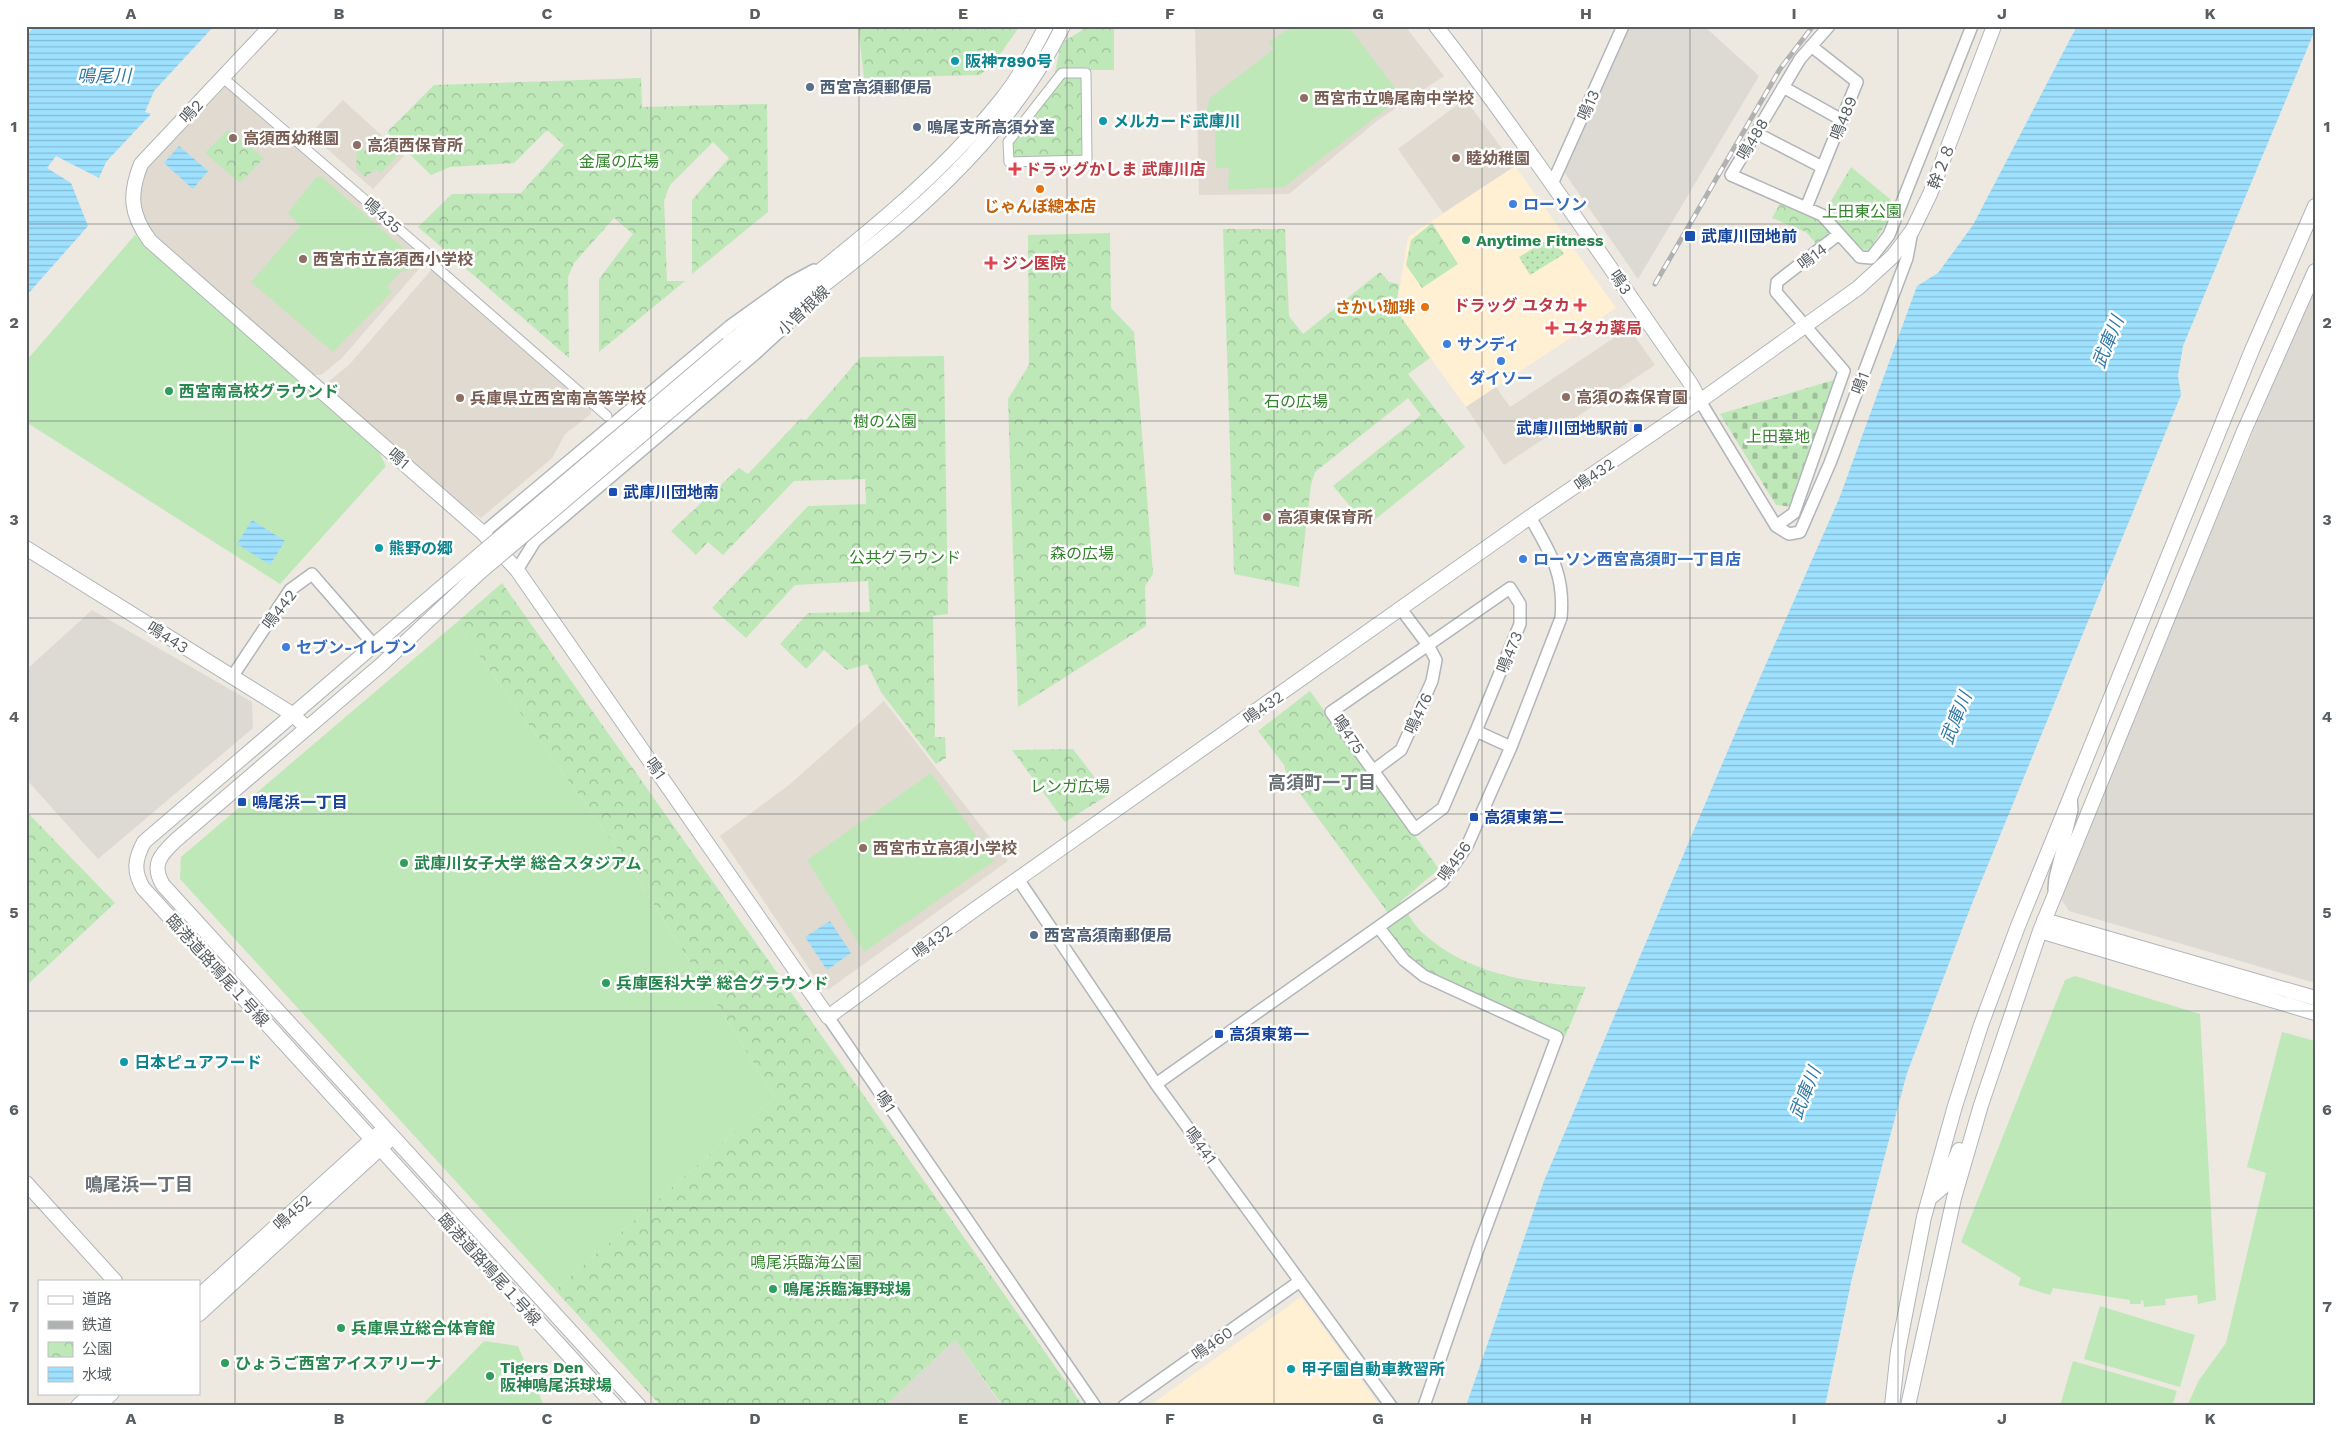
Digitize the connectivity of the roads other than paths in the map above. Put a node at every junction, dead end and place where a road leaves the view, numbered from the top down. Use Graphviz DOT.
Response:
graph roads {
  1 [pos="271,26"];
  2 [pos="1046,26"];
  3 [pos="1063,26"];
  4 [pos="1436,26"];
  5 [pos="1623,26"];
  6 [pos="1829,26"];
  7 [pos="1972,26"];
  8 [pos="1994,26"];
  9 [pos="1811,46"];
  10 [pos="1062,73"];
  11 [pos="222,77"];
  12 [pos="1783,88"];
  13 [pos="1842,120"];
  14 [pos="1756,133"];
  15 [pos="1822,167"];
  16 [pos="1552,184"];
  17 [pos="133,206"];
  18 [pos="2315,206"];
  19 [pos="1806,208"];
  20 [pos="1912,231"];
  21 [pos="1839,234"];
  22 [pos="859,258"];
  23 [pos="830,262"];
  24 [pos="2315,271"];
  25 [pos="1806,327"];
  26 [pos="732,349"];
  27 [pos="1700,401"];
  28 [pos="607,416"];
  29 [pos="1530,517"];
  30 [pos="1776,526"];
  31 [pos="483,533"];
  32 [pos="26,548"];
  33 [pos="475,568"];
  34 [pos="517,570"];
  35 [pos="1401,609"];
  36 [pos="374,645"];
  37 [pos="1428,645"];
  38 [pos="399,648"];
  39 [pos="232,677"];
  40 [pos="292,714"];
  41 [pos="307,728"];
  42 [pos="1476,731"];
  43 [pos="1511,746"];
  44 [pos="1374,770"];
  45 [pos="2071,797"];
  46 [pos="1018,880"];
  47 [pos="2054,896"];
  48 [pos="2042,926"];
  49 [pos="1379,928"];
  50 [pos="2315,998"];
  51 [pos="2315,1013"];
  52 [pos="828,1017"];
  53 [pos="1993,1071"];
  54 [pos="1156,1084"];
  55 [pos="390,1132"];
  56 [pos="376,1144"];
  57 [pos="26,1183"];
  58 [pos="1929,1199"];
  59 [pos="114,1280"];
  60 [pos="1300,1280"];
  61 [pos="200,1295"];
  62 [pos="200,1313"];
  63 [pos="91,1394"];
  64 [pos="111,1394"];
  65 [pos="78,1406"];
  66 [pos="98,1406"];
  67 [pos="615,1406"];
  68 [pos="639,1406"];
  69 [pos="1095,1406"];
  70 [pos="1124,1406"];
  71 [pos="1391,1406"];
  72 [pos="1424,1406"];
  73 [pos="1892,1406"];
  74 [pos="1908,1406"];
  1 -- 11 [label="street, 鳴2"];
  2 -- 23 [label="street, 小曽根線"];
  3 -- 22 [label="street, 小曽根線"];
  4 -- 16 [label="street, 鳴3"];
  5 -- 16 [label="street, 鳴13"];
  6 -- 9 [label="street, 鳴488"];
  7 -- 21 [label="street, 鳴14"];
  8 -- 20 [label="street, 幹２８"];
  9 -- 12 [label="street, 鳴488"];
  9 -- 13 [label="street, 鳴489"];
  10 -- 10 [label="street"];
  11 -- 17 [label="street, 鳴2"];
  11 -- 28 [label="street, 鳴435"];
  12 -- 13 [label="street"];
  12 -- 14 [label="street, 鳴488"];
  13 -- 15 [label="street, 鳴489"];
  14 -- 15 [label="street"];
  14 -- 19 [label="street, 鳴488"];
  15 -- 19 [label="street, 鳴489"];
  16 -- 27 [label="street, 鳴3"];
  17 -- 31 [label="street, 鳴1"];
  18 -- 45 [label="street"];
  19 -- 21 [label="street, 鳴488"];
  20 -- 25 [label="street, 幹２８"];
  20 -- 30 [label="street, 鳴1"];
  21 -- 25 [label="street, 鳴14"];
  22 -- 26 [label="street"];
  22 -- 34 [label="street, 小曽根線"];
  23 -- 26 [label="street"];
  23 -- 31 [label="street, 小曽根線"];
  24 -- 47 [label="street"];
  25 -- 27 [label="street, 鳴432"];
  25 -- 30 [label="street, 鳴14"];
  26 -- 33 [label="street, bridge"];
  27 -- 29 [label="street, 鳴432"];
  27 -- 30 [label="street, 鳴3"];
  29 -- 35 [label="street, 鳴432"];
  29 -- 43 [label="street, 鳴456"];
  31 -- 34 [label="street, 鳴1"];
  32 -- 39 [label="street, 鳴443"];
  33 -- 36 [label="street, 臨港道路鳴尾１号線"];
  33 -- 38 [label="street, 臨港道路鳴尾１号線"];
  34 -- 52 [label="street, 鳴1"];
  35 -- 37 [label="street"];
  35 -- 46 [label="street, 鳴432"];
  36 -- 38 [label="street"];
  36 -- 39 [label="street, 鳴442"];
  36 -- 40 [label="street, 臨港道路鳴尾１号線"];
  37 -- 42 [label="street, 鳴473"];
  37 -- 44 [label="street, 鳴476"];
  37 -- 44 [label="street, 鳴475"];
  38 -- 41 [label="street, 臨港道路鳴尾１号線"];
  39 -- 40 [label="street, 鳴443"];
  40 -- 41 [label="street, 鳴443"];
  40 -- 56 [label="street, 臨港道路鳴尾１号線"];
  41 -- 55 [label="street, 臨港道路鳴尾１号線"];
  42 -- 43 [label="street"];
  42 -- 44 [label="street, 鳴475"];
  43 -- 49 [label="street, 鳴456"];
  45 -- 47 [label="street"];
  45 -- 58 [label="street"];
  46 -- 52 [label="street, 鳴432"];
  46 -- 54 [label="street, 鳴441"];
  47 -- 48 [label="street"];
  48 -- 50 [label="street"];
  48 -- 51 [label="street"];
  48 -- 53 [label="street"];
  49 -- 54 [label="street, 鳴456"];
  49 -- 72 [label="street"];
  52 -- 69 [label="street, 鳴1"];
  53 -- 58 [label="street"];
  53 -- 74 [label="street"];
  54 -- 60 [label="street, 鳴441"];
  55 -- 56 [label="street"];
  55 -- 68 [label="street, 臨港道路鳴尾１号線"];
  56 -- 61 [label="street, 鳴452"];
  56 -- 62 [label="street, 鳴452"];
  56 -- 67 [label="street, 臨港道路鳴尾１号線"];
  57 -- 59 [label="street"];
  58 -- 73 [label="street"];
  60 -- 70 [label="street, 鳴460"];
  60 -- 71 [label="street, 鳴441"];
  63 -- 65 [label="street"];
  64 -- 66 [label="street"];
}
